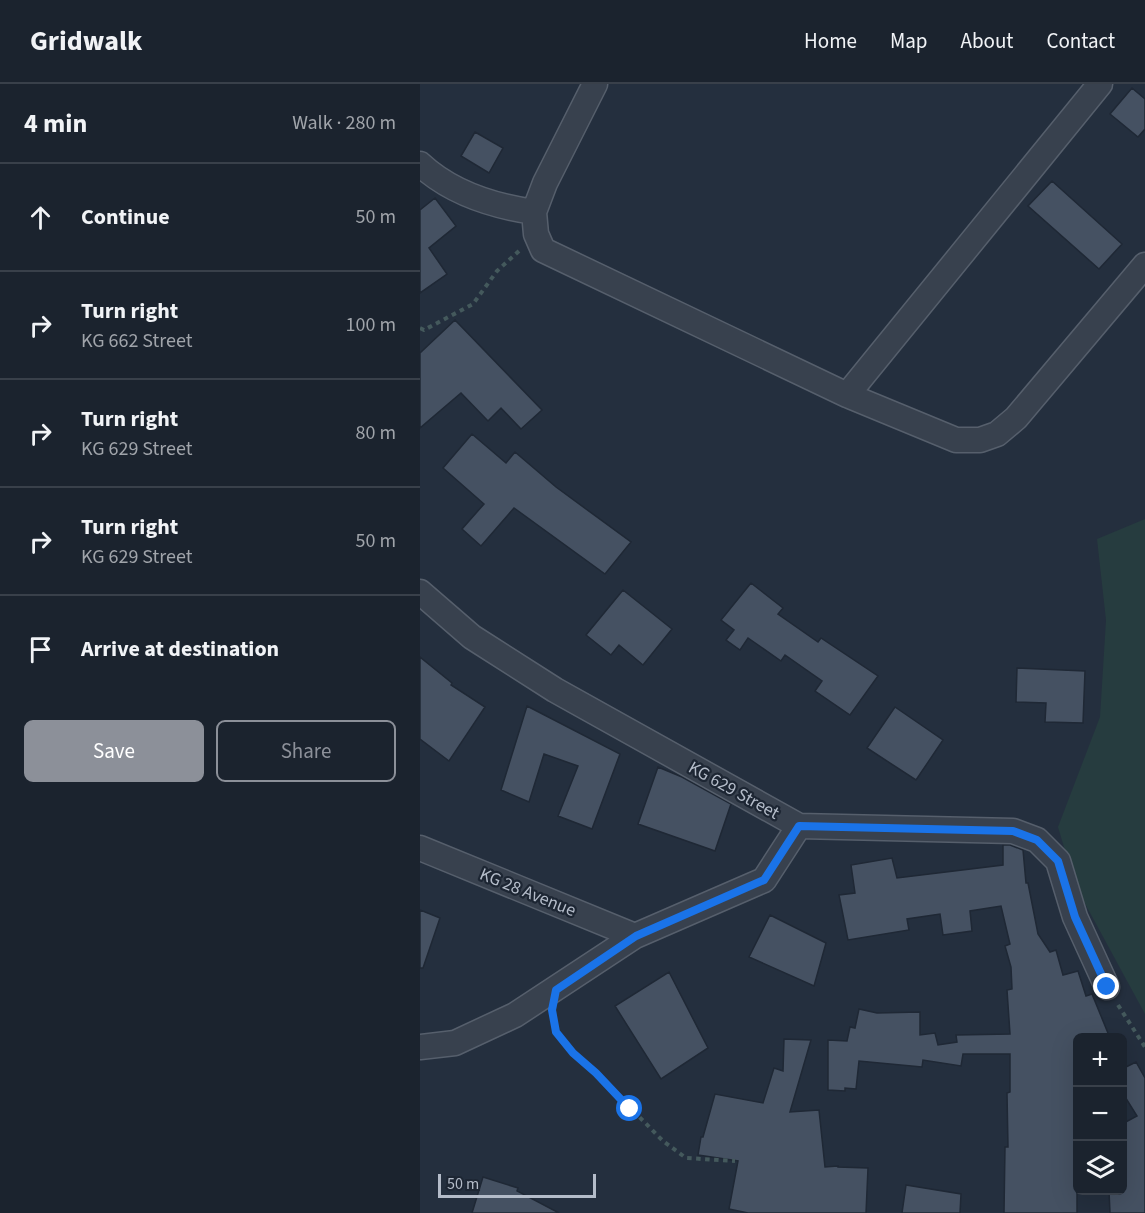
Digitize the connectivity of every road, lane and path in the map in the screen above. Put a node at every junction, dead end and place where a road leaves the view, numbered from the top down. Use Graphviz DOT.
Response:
graph roads {
  1 [pos="595,84"];
  2 [pos="1100,84"];
  3 [pos="420,164"];
  4 [pos="535,223"];
  5 [pos="1145,265"];
  6 [pos="420,328"];
  7 [pos="847,395"];
  8 [pos="420,592"];
  9 [pos="799,826"];
  10 [pos="420,848"];
  11 [pos="636,936"];
  12 [pos="1107,987"];
  13 [pos="556,990"];
  14 [pos="420,1047"];
  15 [pos="1145,1047"];
  16 [pos="735,1161"];
  1 -- 4 [label="street"];
  2 -- 7 [label="street"];
  3 -- 4 [label="street"];
  4 -- 6 [label="path"];
  4 -- 7 [label="street"];
  5 -- 7 [label="street"];
  8 -- 9 [label="street, KG 629 Street"];
  9 -- 11 [label="street"];
  9 -- 12 [label="street, KG 629 Street"];
  10 -- 11 [label="street, KG 28 Avenue"];
  11 -- 13 [label="street"];
  12 -- 15 [label="path"];
  13 -- 14 [label="street"];
  13 -- 16 [label="path"];
}
